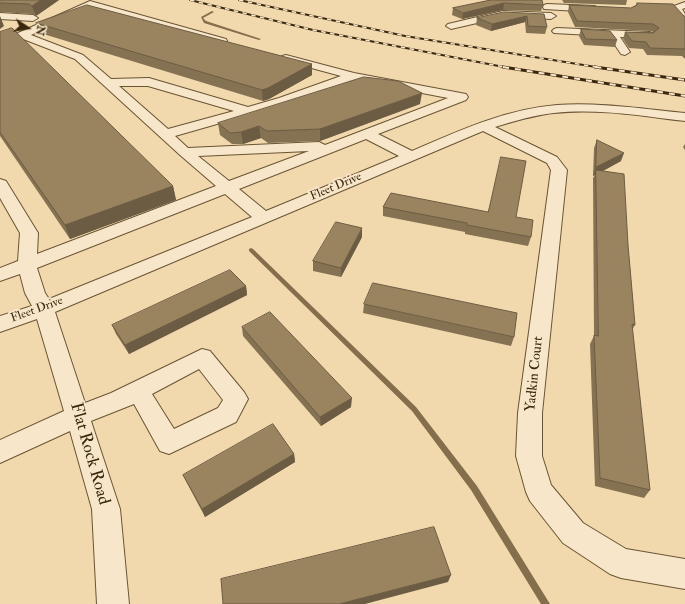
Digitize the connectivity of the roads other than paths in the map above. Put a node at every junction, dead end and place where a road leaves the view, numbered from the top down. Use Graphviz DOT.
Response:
graph roads {
  1 [pos="674,0"];
  2 [pos="546,3"];
  3 [pos="685,4"];
  4 [pos="607,9"];
  5 [pos="0,16"];
  6 [pos="551,16"];
  7 [pos="685,18"];
  8 [pos="451,26"];
  9 [pos="557,31"];
  10 [pos="17,33"];
  11 [pos="613,34"];
  12 [pos="650,35"];
  13 [pos="562,42"];
  14 [pos="230,43"];
  15 [pos="625,52"];
  16 [pos="276,55"];
  17 [pos="353,76"];
  18 [pos="109,83"];
  19 [pos="249,111"];
  20 [pos="685,117"];
  21 [pos="483,126"];
  22 [pos="166,134"];
  23 [pos="367,134"];
  24 [pos="336,146"];
  25 [pos="185,152"];
  26 [pos="411,156"];
  27 [pos="0,184"];
  28 [pos="227,188"];
  29 [pos="264,218"];
  30 [pos="26,266"];
  31 [pos="0,275"];
  32 [pos="44,309"];
  33 [pos="0,324"];
  34 [pos="138,390"];
  35 [pos="78,416"];
  36 [pos="0,452"];
  37 [pos="685,574"];
  38 [pos="113,604"];
  1 -- 3 [label="street"];
  2 -- 4 [label="street"];
  2 -- 6 [label="street"];
  3 -- 7 [label="street"];
  5 -- 10 [label="street"];
  6 -- 8 [label="street"];
  6 -- 9 [label="street"];
  9 -- 11 [label="street"];
  9 -- 13 [label="street"];
  10 -- 14 [label="street"];
  10 -- 18 [label="street"];
  11 -- 12 [label="street"];
  11 -- 15 [label="street"];
  16 -- 17 [label="street"];
  17 -- 19 [label="street"];
  17 -- 23 [label="street"];
  18 -- 19 [label="street"];
  18 -- 22 [label="street"];
  19 -- 22 [label="street"];
  20 -- 21 [label="street, Fleet Drive"];
  21 -- 26 [label="street, Fleet Drive"];
  21 -- 37 [label="street, Yadkin Court"];
  22 -- 25 [label="street"];
  23 -- 24 [label="street"];
  23 -- 26 [label="street"];
  24 -- 25 [label="street"];
  24 -- 28 [label="street"];
  25 -- 28 [label="street"];
  26 -- 29 [label="street, Fleet Drive"];
  27 -- 30 [label="street"];
  28 -- 29 [label="street"];
  28 -- 30 [label="street"];
  29 -- 32 [label="street, Fleet Drive"];
  30 -- 31 [label="street"];
  30 -- 32 [label="street, Flat Rock Road"];
  32 -- 33 [label="street, Fleet Drive"];
  32 -- 35 [label="street, Flat Rock Road"];
  34 -- 35 [label="street"];
  35 -- 36 [label="street"];
  35 -- 38 [label="street, Flat Rock Road"];
}
